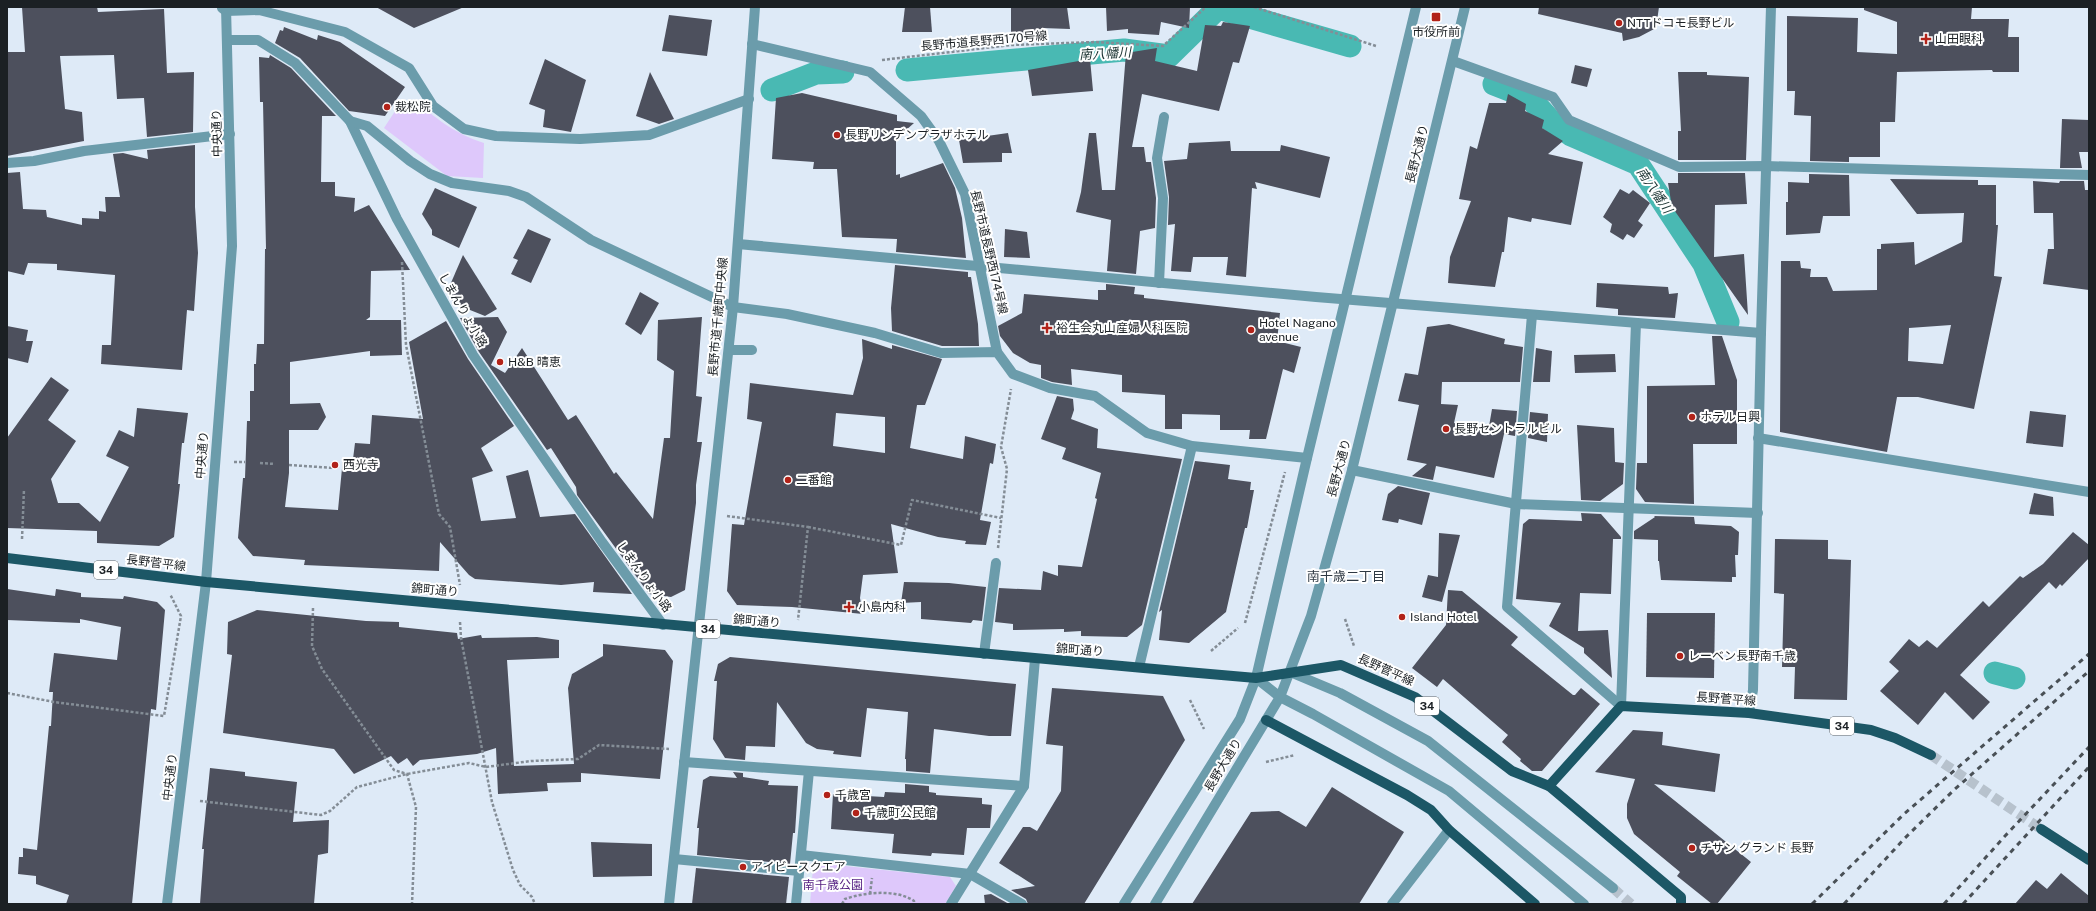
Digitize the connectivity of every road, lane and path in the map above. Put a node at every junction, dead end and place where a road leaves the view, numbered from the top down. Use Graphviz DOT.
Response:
graph roads {
  1 [pos="755,7"];
  2 [pos="1206,7"];
  3 [pos="1254,7"];
  4 [pos="1416,7"];
  5 [pos="1465,7"];
  6 [pos="1771,7"];
  7 [pos="224,8"];
  8 [pos="228,40"];
  9 [pos="752,44"];
  10 [pos="1376,46"];
  11 [pos="880,61"];
  12 [pos="1453,62"];
  13 [pos="749,99"];
  14 [pos="1164,117"];
  15 [pos="350,121"];
  16 [pos="230,134"];
  17 [pos="7,163"];
  18 [pos="1766,166"];
  19 [pos="2089,175"];
  20 [pos="407,237"];
  21 [pos="738,244"];
  22 [pos="980,266"];
  23 [pos="1159,282"];
  24 [pos="1346,300"];
  25 [pos="1394,303"];
  26 [pos="733,307"];
  27 [pos="1532,315"];
  28 [pos="1636,323"];
  29 [pos="1760,333"];
  30 [pos="729,350"];
  31 [pos="752,350"];
  32 [pos="997,352"];
  33 [pos="1013,374"];
  34 [pos="1758,438"];
  35 [pos="1192,446"];
  36 [pos="1307,458"];
  37 [pos="234,462"];
  38 [pos="245,462"];
  39 [pos="260,463"];
  40 [pos="276,464"];
  41 [pos="289,465"];
  42 [pos="334,468"];
  43 [pos="1352,470"];
  44 [pos="24,488"];
  45 [pos="2089,492"];
  46 [pos="1516,504"];
  47 [pos="1630,508"];
  48 [pos="1758,513"];
  49 [pos="710,514"];
  50 [pos="1001,518"];
  51 [pos="808,527"];
  52 [pos="22,539"];
  53 [pos="7,558"];
  54 [pos="996,562"];
  55 [pos="206,582"];
  56 [pos="460,585"];
  57 [pos="169,592"];
  58 [pos="313,606"];
  59 [pos="1345,619"];
  60 [pos="460,620"];
  61 [pos="663,625"];
  62 [pos="698,628"];
  63 [pos="1238,628"];
  64 [pos="796,638"];
  65 [pos="1354,646"];
  66 [pos="1211,651"];
  67 [pos="984,654"];
  68 [pos="1035,659"];
  69 [pos="1139,667"];
  70 [pos="1290,672"];
  71 [pos="1211,674"];
  72 [pos="1256,678"];
  73 [pos="7,693"];
  74 [pos="1280,697"];
  75 [pos="1190,700"];
  76 [pos="1620,706"];
  77 [pos="1749,712"];
  78 [pos="1266,720"];
  79 [pos="1204,729"];
  80 [pos="685,750"];
  81 [pos="1298,754"];
  82 [pos="1931,755"];
  83 [pos="684,762"];
  84 [pos="1266,762"];
  85 [pos="486,766"];
  86 [pos="809,771"];
  87 [pos="407,774"];
  88 [pos="1024,786"];
  89 [pos="1549,786"];
  90 [pos="200,802"];
  91 [pos="2041,829"];
  92 [pos="1448,830"];
  93 [pos="801,855"];
  94 [pos="674,860"];
  95 [pos="2089,860"];
  96 [pos="799,871"];
  97 [pos="970,874"];
  98 [pos="1613,888"];
  99 [pos="167,904"];
  100 [pos="412,904"];
  101 [pos="535,904"];
  102 [pos="669,904"];
  103 [pos="796,904"];
  104 [pos="842,904"];
  105 [pos="914,904"];
  106 [pos="951,904"];
  107 [pos="1022,904"];
  108 [pos="1124,904"];
  109 [pos="1155,904"];
  110 [pos="1392,904"];
  111 [pos="1535,904"];
  112 [pos="1584,904"];
  113 [pos="1681,904"];
  1 -- 9 [label="street, 長野市道千歳町中央線"];
  2 -- 11 [label="path, 長野市道長野西170号線"];
  3 -- 10 [label="path"];
  4 -- 24 [label="street, 長野大通り"];
  5 -- 12 [label="street, 長野大通り"];
  6 -- 18 [label="street"];
  7 -- 8 [label="street, 中央通り"];
  7 -- 13 [label="street"];
  8 -- 15 [label="street, しまんりょ小路"];
  8 -- 16 [label="street, 中央通り"];
  9 -- 13 [label="street, 長野市道千歳町中央線"];
  9 -- 22 [label="street, 長野市道長野西174号線"];
  12 -- 18 [label="street"];
  12 -- 25 [label="street, 長野大通り"];
  13 -- 21 [label="street, 長野市道千歳町中央線"];
  14 -- 23 [label="street"];
  15 -- 20 [label="street, しまんりょ小路"];
  15 -- 26 [label="street"];
  16 -- 17 [label="street"];
  16 -- 55 [label="street, 中央通り"];
  18 -- 19 [label="street"];
  18 -- 29 [label="street"];
  20 -- 56 [label="path"];
  20 -- 61 [label="street, しまんりょ小路"];
  21 -- 22 [label="street"];
  21 -- 26 [label="street, 長野市道千歳町中央線"];
  22 -- 23 [label="street"];
  22 -- 32 [label="street, 長野市道長野西174号線"];
  23 -- 24 [label="street"];
  24 -- 25 [label="street"];
  24 -- 36 [label="street, 長野大通り"];
  25 -- 27 [label="street"];
  25 -- 43 [label="street, 長野大通り"];
  26 -- 30 [label="street, 長野市道千歳町中央線"];
  26 -- 32 [label="street"];
  27 -- 28 [label="street"];
  27 -- 46 [label="street"];
  28 -- 29 [label="street"];
  28 -- 47 [label="street"];
  29 -- 34 [label="street"];
  30 -- 31 [label="street"];
  30 -- 49 [label="street, 長野市道千歳町中央線"];
  32 -- 33 [label="street"];
  33 -- 35 [label="street"];
  33 -- 50 [label="path"];
  34 -- 45 [label="street"];
  34 -- 48 [label="street"];
  35 -- 36 [label="street"];
  35 -- 69 [label="street"];
  36 -- 72 [label="street, 長野大通り"];
  37 -- 38 [label="path"];
  39 -- 40 [label="path"];
  41 -- 42 [label="path"];
  43 -- 46 [label="street"];
  43 -- 70 [label="street, 長野大通り"];
  44 -- 52 [label="path"];
  46 -- 47 [label="street"];
  46 -- 76 [label="street"];
  47 -- 48 [label="street"];
  47 -- 76 [label="street"];
  48 -- 77 [label="street"];
  49 -- 51 [label="path"];
  49 -- 62 [label="street, 長野市道千歳町中央線"];
  50 -- 51 [label="path"];
  50 -- 54 [label="path"];
  51 -- 64 [label="path"];
  53 -- 55 [label="main road, 長野菅平線 / 34"];
  54 -- 67 [label="street"];
  55 -- 61 [label="main road, 錦町通り / 34"];
  55 -- 99 [label="street, 中央通り"];
  57 -- 73 [label="path"];
  58 -- 87 [label="path"];
  59 -- 65 [label="path"];
  60 -- 85 [label="path"];
  61 -- 62 [label="main road, 錦町通り / 34"];
  62 -- 64 [label="main road, 錦町通り / 34"];
  62 -- 80 [label="street, 長野市道千歳町中央線"];
  63 -- 66 [label="path"];
  64 -- 67 [label="main road, 錦町通り / 34"];
  67 -- 68 [label="main road, 錦町通り / 34"];
  68 -- 69 [label="main road, 錦町通り / 34"];
  68 -- 88 [label="street"];
  69 -- 71 [label="main road, 錦町通り / 34"];
  70 -- 72 [label="main road, 長野菅平線 / 34"];
  70 -- 74 [label="street, 長野大通り"];
  70 -- 89 [label="main road, 長野菅平線 / 34"];
  70 -- 98 [label="street"];
  71 -- 72 [label="main road, 長野菅平線 / 34"];
  72 -- 74 [label="street"];
  72 -- 108 [label="street, 長野大通り"];
  74 -- 78 [label="street, 長野大通り"];
  74 -- 112 [label="street"];
  75 -- 79 [label="path"];
  76 -- 77 [label="main road, 長野菅平線 / 34"];
  76 -- 89 [label="main road"];
  77 -- 82 [label="main road, 長野菅平線 / 34"];
  78 -- 92 [label="main road"];
  78 -- 109 [label="street, 長野大通り"];
  80 -- 83 [label="street, 長野市道千歳町中央線"];
  80 -- 85 [label="path"];
  81 -- 84 [label="path"];
  83 -- 86 [label="street"];
  83 -- 94 [label="street, 長野市道千歳町中央線"];
  85 -- 87 [label="path"];
  85 -- 101 [label="path"];
  86 -- 88 [label="street"];
  86 -- 93 [label="street"];
  87 -- 90 [label="path"];
  87 -- 100 [label="path"];
  88 -- 97 [label="street"];
  89 -- 113 [label="main road, 長野菅平線 / 34"];
  91 -- 95 [label="main road"];
  92 -- 110 [label="street"];
  92 -- 111 [label="main road"];
  93 -- 96 [label="street"];
  93 -- 97 [label="street"];
  94 -- 96 [label="street"];
  94 -- 102 [label="street, 長野市道千歳町中央線"];
  96 -- 103 [label="street"];
  97 -- 106 [label="street"];
  97 -- 107 [label="street"];
  104 -- 105 [label="path"];
}
